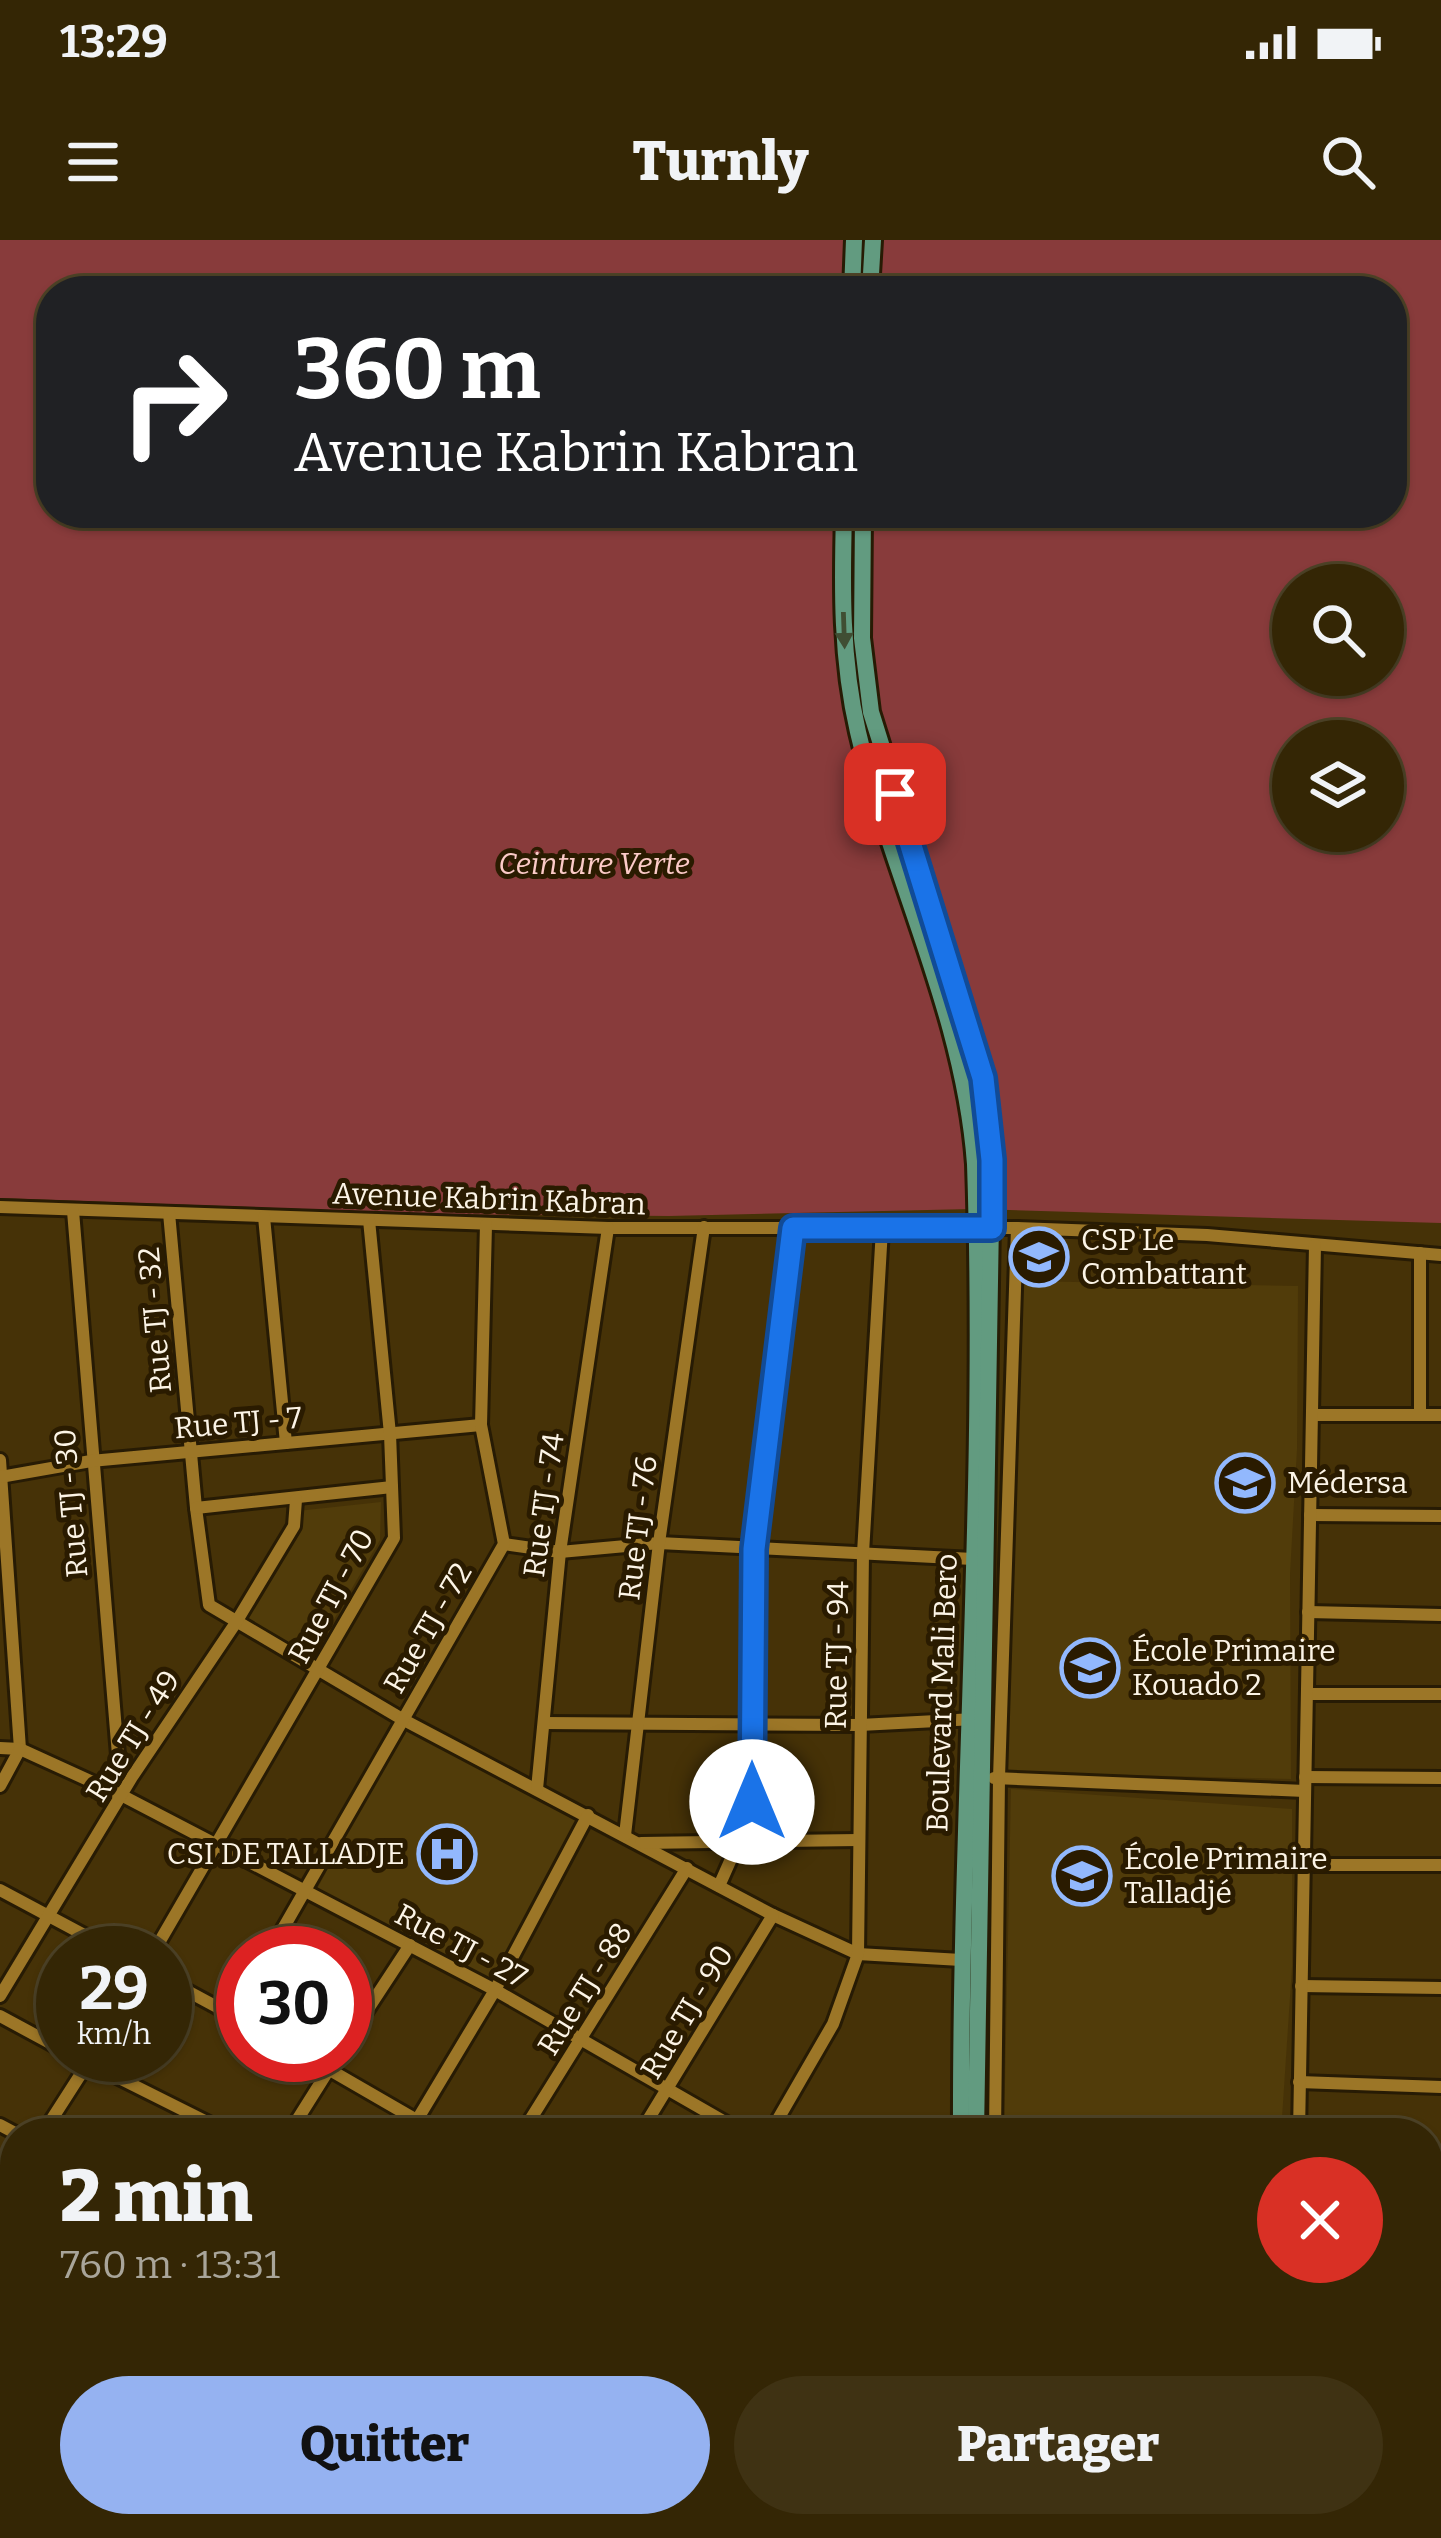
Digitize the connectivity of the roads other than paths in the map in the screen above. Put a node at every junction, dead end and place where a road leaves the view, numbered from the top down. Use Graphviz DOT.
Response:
graph roads {
  1 [pos="854,240"];
  2 [pos="873,240"];
  3 [pos="853,276"];
  4 [pos="871,276"];
  5 [pos="844,528"];
  6 [pos="863,528"];
  7 [pos="984,1203"];
  8 [pos="0,1208"];
  9 [pos="73,1211"];
  10 [pos="169,1214"];
  11 [pos="264,1217"];
  12 [pos="369,1220"];
  13 [pos="486,1225"];
  14 [pos="704,1227"];
  15 [pos="608,1228"];
  16 [pos="793,1228"];
  17 [pos="984,1228"];
  18 [pos="1017,1228"];
  19 [pos="882,1229"];
  20 [pos="1315,1244"];
  21 [pos="1420,1253"];
  22 [pos="1441,1255"];
  23 [pos="985,1256"];
  24 [pos="992,1294"];
  25 [pos="1015,1294"];
  26 [pos="1312,1415"];
  27 [pos="1420,1415"];
  28 [pos="1441,1415"];
  29 [pos="481,1425"];
  30 [pos="390,1434"];
  31 [pos="286,1443"];
  32 [pos="191,1450"];
  33 [pos="0,1460"];
  34 [pos="91,1461"];
  35 [pos="1,1476"];
  36 [pos="392,1487"];
  37 [pos="296,1500"];
  38 [pos="196,1508"];
  39 [pos="1310,1515"];
  40 [pos="1441,1516"];
  41 [pos="659,1543"];
  42 [pos="504,1544"];
  43 [pos="754,1549"];
  44 [pos="560,1552"];
  45 [pos="862,1553"];
  46 [pos="974,1559"];
  47 [pos="1308,1612"];
  48 [pos="1441,1615"];
  49 [pos="235,1624"];
  50 [pos="318,1672"];
  51 [pos="1307,1694"];
  52 [pos="1441,1694"];
  53 [pos="402,1719"];
  54 [pos="977,1719"];
  55 [pos="638,1722"];
  56 [pos="544,1723"];
  57 [pos="752,1724"];
  58 [pos="860,1725"];
  59 [pos="0,1748"];
  60 [pos="20,1749"];
  61 [pos="992,1777"];
  62 [pos="1441,1778"];
  63 [pos="1305,1784"];
  64 [pos="0,1786"];
  65 [pos="537,1789"];
  66 [pos="115,1792"];
  67 [pos="588,1815"];
  68 [pos="625,1835"];
  69 [pos="860,1840"];
  70 [pos="746,1841"];
  71 [pos="639,1843"];
  72 [pos="216,1847"];
  73 [pos="1304,1865"];
  74 [pos="1441,1865"];
  75 [pos="687,1868"];
  76 [pos="719,1886"];
  77 [pos="0,1890"];
  78 [pos="304,1893"];
  79 [pos="49,1915"];
  80 [pos="773,1916"];
  81 [pos="69,1926"];
  82 [pos="169,1926"];
  83 [pos="285,1926"];
  84 [pos="410,1945"];
  85 [pos="858,1954"];
  86 [pos="961,1960"];
  87 [pos="1301,1986"];
  88 [pos="1441,1988"];
  89 [pos="495,1990"];
  90 [pos="0,1996"];
  91 [pos="372,2003"];
  92 [pos="0,2015"];
  93 [pos="36,2035"];
  94 [pos="583,2038"];
  95 [pos="76,2082"];
  96 [pos="134,2082"];
  97 [pos="320,2082"];
  98 [pos="353,2082"];
  99 [pos="1300,2082"];
  100 [pos="1441,2086"];
  101 [pos="669,2089"];
  102 [pos="53,2118"];
  103 [pos="202,2118"];
  104 [pos="298,2118"];
  105 [pos="414,2118"];
  106 [pos="418,2118"];
  107 [pos="532,2118"];
  108 [pos="650,2118"];
  109 [pos="718,2118"];
  110 [pos="779,2118"];
  111 [pos="961,2118"];
  112 [pos="977,2118"];
  113 [pos="994,2118"];
  114 [pos="1299,2118"];
  1 -- 3 [label="main road"];
  2 -- 4 [label="main road"];
  5 -- 7 [label="main road, one-way"];
  6 -- 7 [label="main road"];
  7 -- 17 [label="main road"];
  8 -- 9 [label="street, Avenue Kabrin Kabran"];
  9 -- 10 [label="street, Avenue Kabrin Kabran"];
  9 -- 34 [label="street, Rue TJ - 30"];
  10 -- 11 [label="street, Avenue Kabrin Kabran"];
  10 -- 32 [label="street, Rue TJ - 32"];
  11 -- 12 [label="street, Avenue Kabrin Kabran"];
  11 -- 31 [label="street"];
  12 -- 13 [label="street, Avenue Kabrin Kabran"];
  12 -- 30 [label="street, Rue TJ - 70"];
  13 -- 15 [label="street, Avenue Kabrin Kabran"];
  13 -- 29 [label="street, Rue TJ - 72"];
  14 -- 15 [label="street, Avenue Kabrin Kabran"];
  14 -- 16 [label="street, Avenue Kabrin Kabran"];
  14 -- 41 [label="street, Rue TJ - 76"];
  15 -- 44 [label="street, Rue TJ - 74"];
  16 -- 19 [label="street, Avenue Kabrin Kabran"];
  16 -- 43 [label="street"];
  17 -- 18 [label="street, Avenue Kabrin Kabran"];
  17 -- 19 [label="street, Avenue Kabrin Kabran"];
  17 -- 23 [label="main road"];
  18 -- 20 [label="street, Avenue Kabrin Kabran"];
  18 -- 25 [label="street"];
  19 -- 45 [label="street, Rue TJ - 94"];
  20 -- 21 [label="street, Avenue Kabrin Kabran"];
  20 -- 26 [label="street"];
  21 -- 22 [label="street, Avenue Kabrin Kabran"];
  21 -- 27 [label="street"];
  23 -- 24 [label="main road, Boulevard Mali Bero"];
  23 -- 46 [label="main road, Boulevard Mali Bero"];
  24 -- 25 [label="street"];
  24 -- 54 [label="main road, Boulevard Mali Bero"];
  25 -- 61 [label="street"];
  26 -- 27 [label="street"];
  26 -- 39 [label="street"];
  27 -- 28 [label="street"];
  29 -- 30 [label="street, Rue TJ - 7"];
  29 -- 42 [label="street, Rue TJ - 72"];
  30 -- 31 [label="street, Rue TJ - 7"];
  30 -- 36 [label="street, Rue TJ - 70"];
  31 -- 32 [label="street, Rue TJ - 7"];
  32 -- 34 [label="street, Rue TJ - 7"];
  32 -- 38 [label="street, Rue TJ - 32"];
  33 -- 35 [label="street"];
  34 -- 35 [label="street, Rue TJ - 7"];
  34 -- 66 [label="street, Rue TJ - 30"];
  35 -- 60 [label="street"];
  36 -- 37 [label="street"];
  36 -- 50 [label="street, Rue TJ - 70"];
  37 -- 38 [label="street"];
  37 -- 49 [label="street, Rue TJ - 49"];
  38 -- 49 [label="street, Rue TJ - 32"];
  39 -- 40 [label="street"];
  39 -- 47 [label="street"];
  41 -- 43 [label="street"];
  41 -- 44 [label="street"];
  41 -- 55 [label="street, Rue TJ - 76"];
  42 -- 44 [label="street"];
  42 -- 53 [label="street, Rue TJ - 72"];
  43 -- 45 [label="street"];
  43 -- 57 [label="street"];
  44 -- 56 [label="street, Rue TJ - 74"];
  45 -- 46 [label="street"];
  45 -- 58 [label="street, Rue TJ - 94"];
  46 -- 54 [label="main road, Boulevard Mali Bero"];
  47 -- 48 [label="street"];
  47 -- 51 [label="street"];
  49 -- 50 [label="street"];
  49 -- 66 [label="street, Rue TJ - 49"];
  50 -- 53 [label="street"];
  50 -- 72 [label="street, Rue TJ - 70"];
  51 -- 52 [label="street"];
  51 -- 63 [label="street"];
  53 -- 65 [label="street"];
  53 -- 78 [label="street, Rue TJ - 72"];
  54 -- 58 [label="street"];
  54 -- 61 [label="main road, Boulevard Mali Bero"];
  54 -- 86 [label="main road, Boulevard Mali Bero"];
  55 -- 56 [label="street"];
  55 -- 57 [label="street"];
  55 -- 68 [label="street, Rue TJ - 76"];
  56 -- 65 [label="street, Rue TJ - 74"];
  57 -- 58 [label="street"];
  57 -- 70 [label="street"];
  58 -- 69 [label="street, Rue TJ - 94"];
  59 -- 60 [label="street"];
  60 -- 64 [label="street"];
  60 -- 66 [label="street, Rue TJ - 27"];
  61 -- 63 [label="street"];
  61 -- 112 [label="main road, Boulevard Mali Bero"];
  61 -- 113 [label="street"];
  62 -- 63 [label="street"];
  63 -- 73 [label="street"];
  65 -- 67 [label="street"];
  66 -- 72 [label="street, Rue TJ - 27"];
  66 -- 79 [label="street, Rue TJ - 49"];
  67 -- 68 [label="street"];
  67 -- 89 [label="street"];
  68 -- 71 [label="street"];
  69 -- 70 [label="street"];
  69 -- 85 [label="street, Rue TJ - 94"];
  70 -- 71 [label="street"];
  70 -- 76 [label="street"];
  71 -- 75 [label="street"];
  72 -- 78 [label="street, Rue TJ - 27"];
  72 -- 82 [label="street, Rue TJ - 70"];
  73 -- 74 [label="street"];
  73 -- 87 [label="street"];
  75 -- 76 [label="street"];
  75 -- 94 [label="street, Rue TJ - 88"];
  76 -- 80 [label="street"];
  77 -- 79 [label="street"];
  78 -- 83 [label="street, Rue TJ - 72"];
  78 -- 84 [label="street, Rue TJ - 27"];
  79 -- 81 [label="street"];
  79 -- 90 [label="street, Rue TJ - 49"];
  80 -- 85 [label="street"];
  80 -- 101 [label="street, Rue TJ - 90"];
  84 -- 89 [label="street, Rue TJ - 27"];
  84 -- 91 [label="street"];
  85 -- 86 [label="street"];
  85 -- 110 [label="street, Rue TJ - 94"];
  86 -- 111 [label="main road, Boulevard Mali Bero"];
  87 -- 88 [label="street"];
  87 -- 99 [label="street"];
  89 -- 94 [label="street, Rue TJ - 27"];
  89 -- 106 [label="street"];
  92 -- 93 [label="street"];
  94 -- 101 [label="street, Rue TJ - 27"];
  94 -- 107 [label="street, Rue TJ - 88"];
  95 -- 102 [label="street"];
  96 -- 103 [label="street"];
  97 -- 104 [label="street"];
  98 -- 105 [label="street"];
  99 -- 100 [label="street"];
  99 -- 114 [label="street"];
  101 -- 108 [label="street, Rue TJ - 90"];
  101 -- 109 [label="street, Rue TJ - 27"];
}
